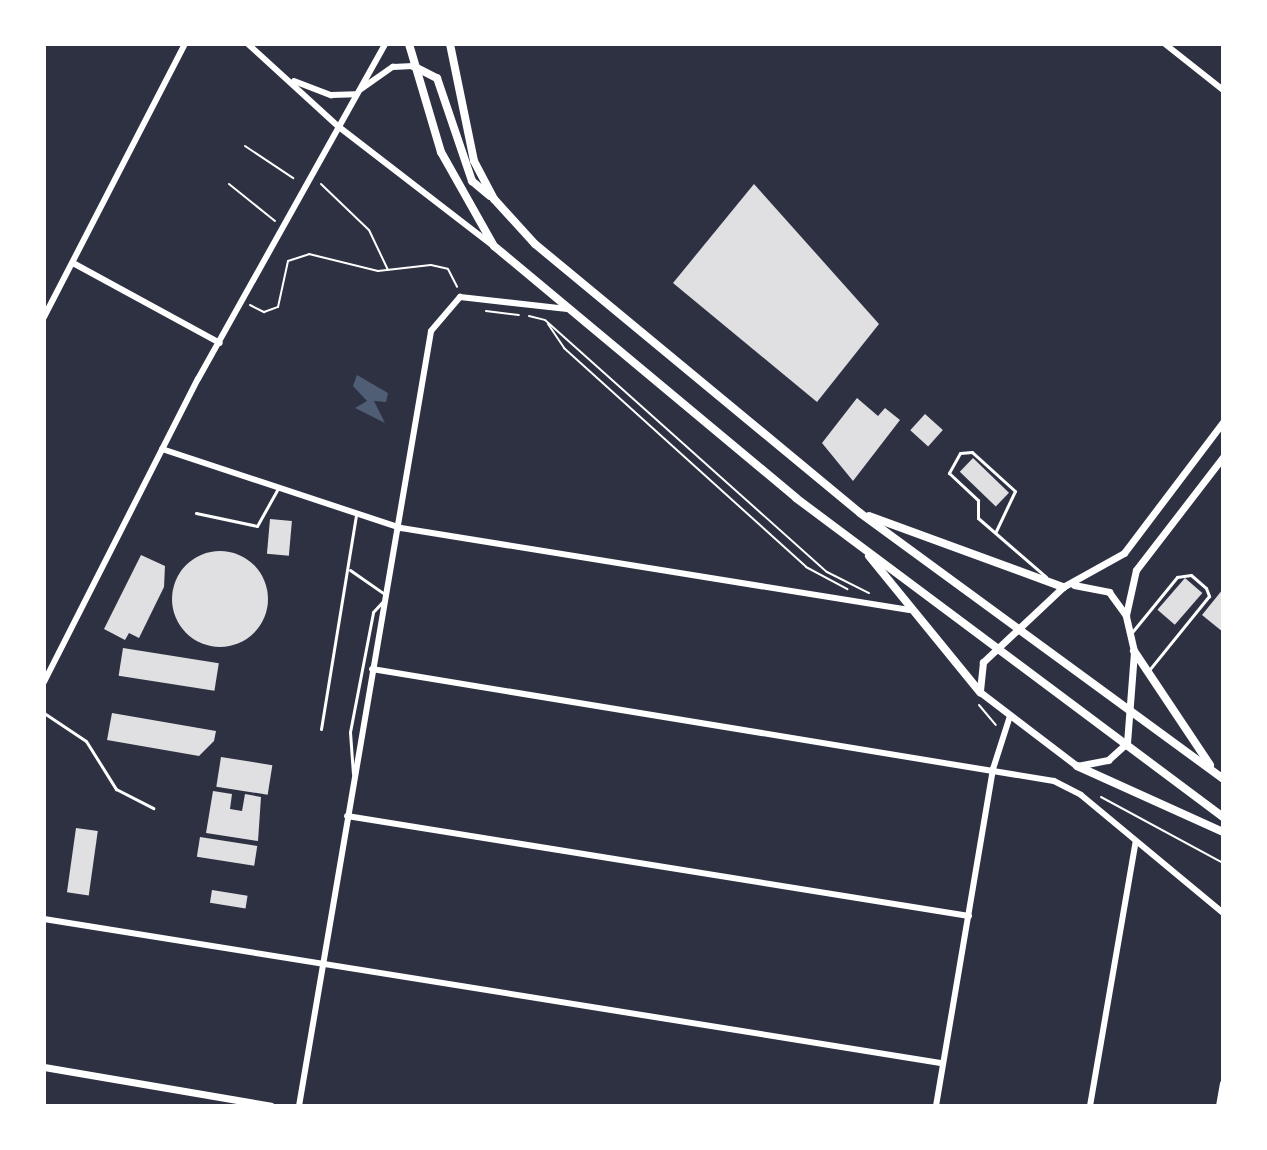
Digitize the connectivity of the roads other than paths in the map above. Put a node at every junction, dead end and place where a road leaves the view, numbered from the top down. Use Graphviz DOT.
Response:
graph roads {
  1 [pos="185,44"];
  2 [pos="248,44"];
  3 [pos="385,44"];
  4 [pos="409,44"];
  5 [pos="450,44"];
  6 [pos="1165,44"];
  7 [pos="413,66"];
  8 [pos="288,78"];
  9 [pos="1223,90"];
  10 [pos="356,94"];
  11 [pos="339,127"];
  12 [pos="494,199"];
  13 [pos="494,246"];
  14 [pos="73,263"];
  15 [pos="567,309"];
  16 [pos="44,317"];
  17 [pos="220,343"];
  18 [pos="1223,422"];
  19 [pos="162,449"];
  20 [pos="1223,457"];
  21 [pos="279,487"];
  22 [pos="196,513"];
  23 [pos="860,513"];
  24 [pos="356,516"];
  25 [pos="401,528"];
  26 [pos="996,531"];
  27 [pos="861,546"];
  28 [pos="350,570"];
  29 [pos="1049,580"];
  30 [pos="1074,585"];
  31 [pos="1063,587"];
  32 [pos="387,597"];
  33 [pos="909,610"];
  34 [pos="1126,615"];
  35 [pos="1017,629"];
  36 [pos="1130,634"];
  37 [pos="997,645"];
  38 [pos="1134,651"];
  39 [pos="372,669"];
  40 [pos="1149,670"];
  41 [pos="44,682"];
  42 [pos="980,692"];
  43 [pos="1129,710"];
  44 [pos="44,713"];
  45 [pos="1010,716"];
  46 [pos="321,729"];
  47 [pos="1127,743"];
  48 [pos="1077,766"];
  49 [pos="993,769"];
  50 [pos="1215,772"];
  51 [pos="353,774"];
  52 [pos="1223,779"];
  53 [pos="153,808"];
  54 [pos="347,816"];
  55 [pos="1223,817"];
  56 [pos="1223,832"];
  57 [pos="1136,841"];
  58 [pos="1223,913"];
  59 [pos="969,916"];
  60 [pos="44,919"];
  61 [pos="322,964"];
  62 [pos="941,1063"];
  63 [pos="44,1067"];
  64 [pos="1223,1083"];
  65 [pos="271,1106"];
  66 [pos="299,1106"];
  67 [pos="936,1106"];
  68 [pos="1090,1106"];
  69 [pos="1219,1106"];
  1 -- 14 [label="street"];
  2 -- 8 [label="street"];
  3 -- 10 [label="street"];
  4 -- 7 [label="main road"];
  5 -- 12 [label="main road"];
  6 -- 9 [label="street"];
  7 -- 10 [label="street"];
  7 -- 12 [label="main road"];
  7 -- 13 [label="main road"];
  8 -- 10 [label="street"];
  8 -- 11 [label="street"];
  10 -- 11 [label="street"];
  11 -- 13 [label="street"];
  11 -- 17 [label="street"];
  12 -- 23 [label="main road"];
  13 -- 15 [label="main road"];
  14 -- 16 [label="street"];
  14 -- 17 [label="street"];
  15 -- 25 [label="street"];
  15 -- 27 [label="main road"];
  17 -- 19 [label="street"];
  18 -- 30 [label="street"];
  19 -- 21 [label="street"];
  19 -- 41 [label="street"];
  20 -- 34 [label="street"];
  21 -- 22 [label="lane"];
  21 -- 24 [label="street"];
  23 -- 29 [label="main road"];
  23 -- 35 [label="main road"];
  24 -- 25 [label="street"];
  24 -- 28 [label="lane"];
  25 -- 32 [label="street"];
  25 -- 33 [label="street"];
  26 -- 26 [label="lane"];
  26 -- 29 [label="lane"];
  27 -- 33 [label="main road"];
  27 -- 37 [label="main road"];
  28 -- 32 [label="lane"];
  28 -- 46 [label="lane"];
  29 -- 31 [label="main road"];
  30 -- 31 [label="street"];
  30 -- 34 [label="street"];
  31 -- 35 [label="street"];
  32 -- 39 [label="street"];
  32 -- 51 [label="lane"];
  33 -- 42 [label="main road"];
  34 -- 36 [label="street"];
  35 -- 37 [label="street"];
  35 -- 43 [label="main road"];
  36 -- 38 [label="street"];
  36 -- 40 [label="lane"];
  37 -- 42 [label="street"];
  37 -- 47 [label="main road"];
  38 -- 40 [label="main road"];
  38 -- 43 [label="street"];
  39 -- 49 [label="street"];
  39 -- 51 [label="street"];
  40 -- 50 [label="main road"];
  42 -- 45 [label="street"];
  43 -- 47 [label="street"];
  43 -- 50 [label="main road"];
  44 -- 53 [label="lane"];
  45 -- 48 [label="street"];
  45 -- 49 [label="street"];
  47 -- 48 [label="street"];
  47 -- 55 [label="main road"];
  48 -- 56 [label="main road"];
  49 -- 57 [label="street"];
  49 -- 59 [label="street"];
  50 -- 52 [label="main road"];
  51 -- 54 [label="street"];
  54 -- 59 [label="street"];
  54 -- 61 [label="street"];
  57 -- 58 [label="street"];
  57 -- 68 [label="street"];
  59 -- 62 [label="street"];
  60 -- 61 [label="street"];
  61 -- 62 [label="street"];
  61 -- 66 [label="street"];
  62 -- 67 [label="street"];
  63 -- 65 [label="street"];
  64 -- 69 [label="street"];
}
